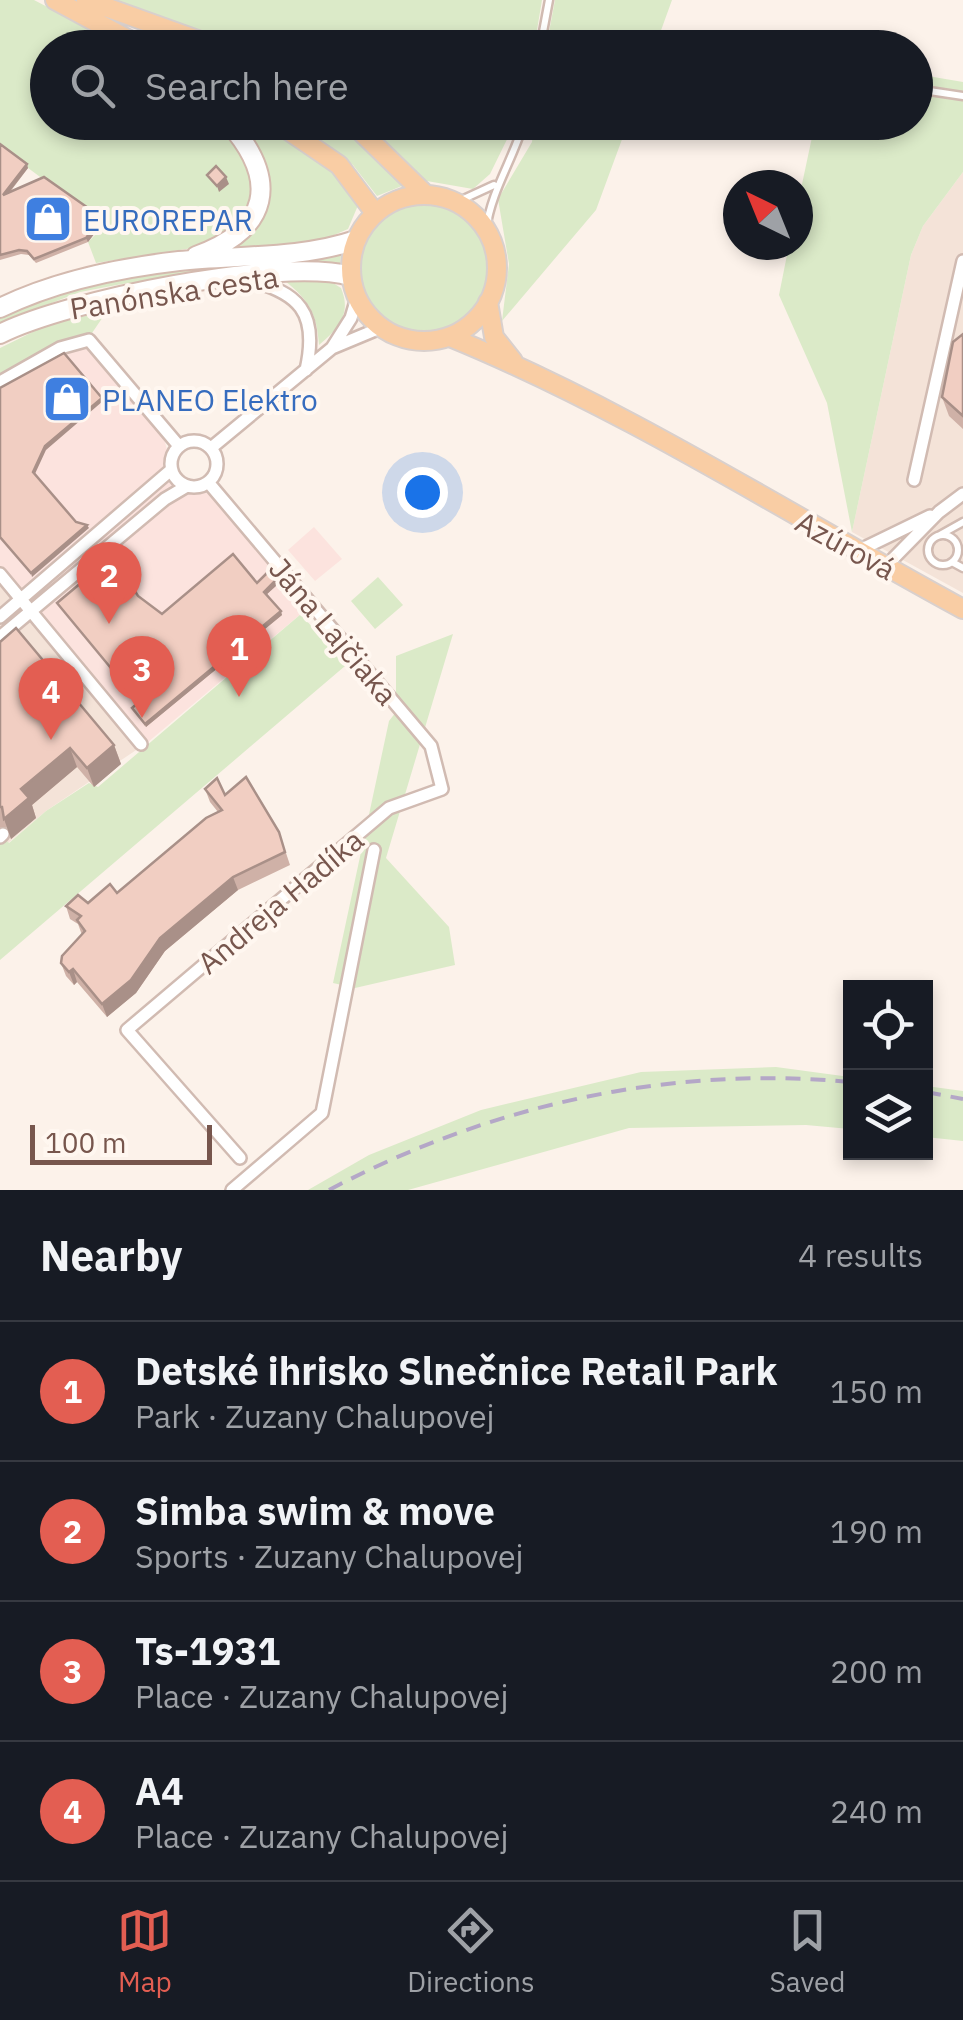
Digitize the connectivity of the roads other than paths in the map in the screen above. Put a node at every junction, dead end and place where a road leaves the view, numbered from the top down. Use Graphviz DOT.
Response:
graph roads {
  1 [pos="54,0"];
  2 [pos="86,0"];
  3 [pos="550,0"];
  4 [pos="110,30"];
  5 [pos="170,30"];
  6 [pos="544,30"];
  7 [pos="933,92"];
  8 [pos="963,96"];
  9 [pos="242,140"];
  10 [pos="302,140"];
  11 [pos="370,140"];
  12 [pos="519,140"];
  13 [pos="495,184"];
  14 [pos="425,194"];
  15 [pos="458,202"];
  16 [pos="375,213"];
  17 [pos="486,228"];
  18 [pos="356,240"];
  19 [pos="181,261"];
  20 [pos="963,261"];
  21 [pos="351,276"];
  22 [pos="240,278"];
  23 [pos="356,298"];
  24 [pos="488,302"];
  25 [pos="0,308"];
  26 [pos="950,308"];
  27 [pos="963,319"];
  28 [pos="380,328"];
  29 [pos="0,334"];
  30 [pos="450,337"];
  31 [pos="332,348"];
  32 [pos="514,362"];
  33 [pos="306,370"];
  34 [pos="0,382"];
  35 [pos="179,446"];
  36 [pos="210,448"];
  37 [pos="171,470"];
  38 [pos="914,480"];
  39 [pos="208,482"];
  40 [pos="186,486"];
  41 [pos="963,494"];
  42 [pos="939,512"];
  43 [pos="963,522"];
  44 [pos="938,536"];
  45 [pos="857,552"];
  46 [pos="952,562"];
  47 [pos="886,566"];
  48 [pos="963,568"];
  49 [pos="0,574"];
  50 [pos="21,600"];
  51 [pos="963,609"];
  52 [pos="31,611"];
  53 [pos="0,618"];
  54 [pos="0,637"];
  55 [pos="141,744"];
  56 [pos="442,789"];
  57 [pos="374,850"];
  58 [pos="240,1158"];
  59 [pos="232,1190"];
  1 -- 4 [label="main road"];
  2 -- 5 [label="main road"];
  3 -- 6 [label="lane"];
  7 -- 8 [label="lane"];
  9 -- 19 [label="main road"];
  10 -- 16 [label="main road"];
  11 -- 14 [label="main road"];
  12 -- 13 [label="lane"];
  13 -- 15 [label="lane"];
  13 -- 17 [label="lane"];
  14 -- 15 [label="main road"];
  14 -- 16 [label="main road"];
  15 -- 17 [label="main road"];
  16 -- 18 [label="main road"];
  17 -- 24 [label="main road"];
  18 -- 19 [label="main road, Panónska cesta"];
  18 -- 21 [label="main road"];
  19 -- 25 [label="main road, Panónska cesta"];
  20 -- 26 [label="street"];
  21 -- 22 [label="main road, Panónska cesta"];
  21 -- 23 [label="main road"];
  22 -- 29 [label="main road, Panónska cesta"];
  22 -- 33 [label="street"];
  23 -- 28 [label="main road"];
  23 -- 31 [label="street"];
  24 -- 30 [label="main road"];
  24 -- 32 [label="main road"];
  26 -- 27 [label="street"];
  26 -- 38 [label="street"];
  28 -- 30 [label="main road"];
  28 -- 31 [label="street"];
  30 -- 32 [label="main road, Azúrová"];
  31 -- 33 [label="street"];
  32 -- 45 [label="main road, Azúrová"];
  33 -- 36 [label="street"];
  34 -- 35 [label="street"];
  35 -- 36 [label="street"];
  35 -- 37 [label="street"];
  36 -- 39 [label="street"];
  37 -- 40 [label="street"];
  37 -- 50 [label="street"];
  39 -- 40 [label="street"];
  39 -- 56 [label="street, Jána Lajčiaka"];
  40 -- 52 [label="street"];
  41 -- 42 [label="street"];
  42 -- 45 [label="street"];
  42 -- 47 [label="street"];
  43 -- 44 [label="lane"];
  44 -- 46 [label="lane"];
  44 -- 46 [label="lane"];
  45 -- 47 [label="main road, Azúrová"];
  46 -- 48 [label="lane"];
  47 -- 51 [label="main road, Azúrová"];
  49 -- 50 [label="street"];
  50 -- 52 [label="street"];
  50 -- 53 [label="street"];
  52 -- 54 [label="street"];
  52 -- 55 [label="street"];
  56 -- 58 [label="street, Andreja Hadíka"];
  57 -- 59 [label="street"];
}
